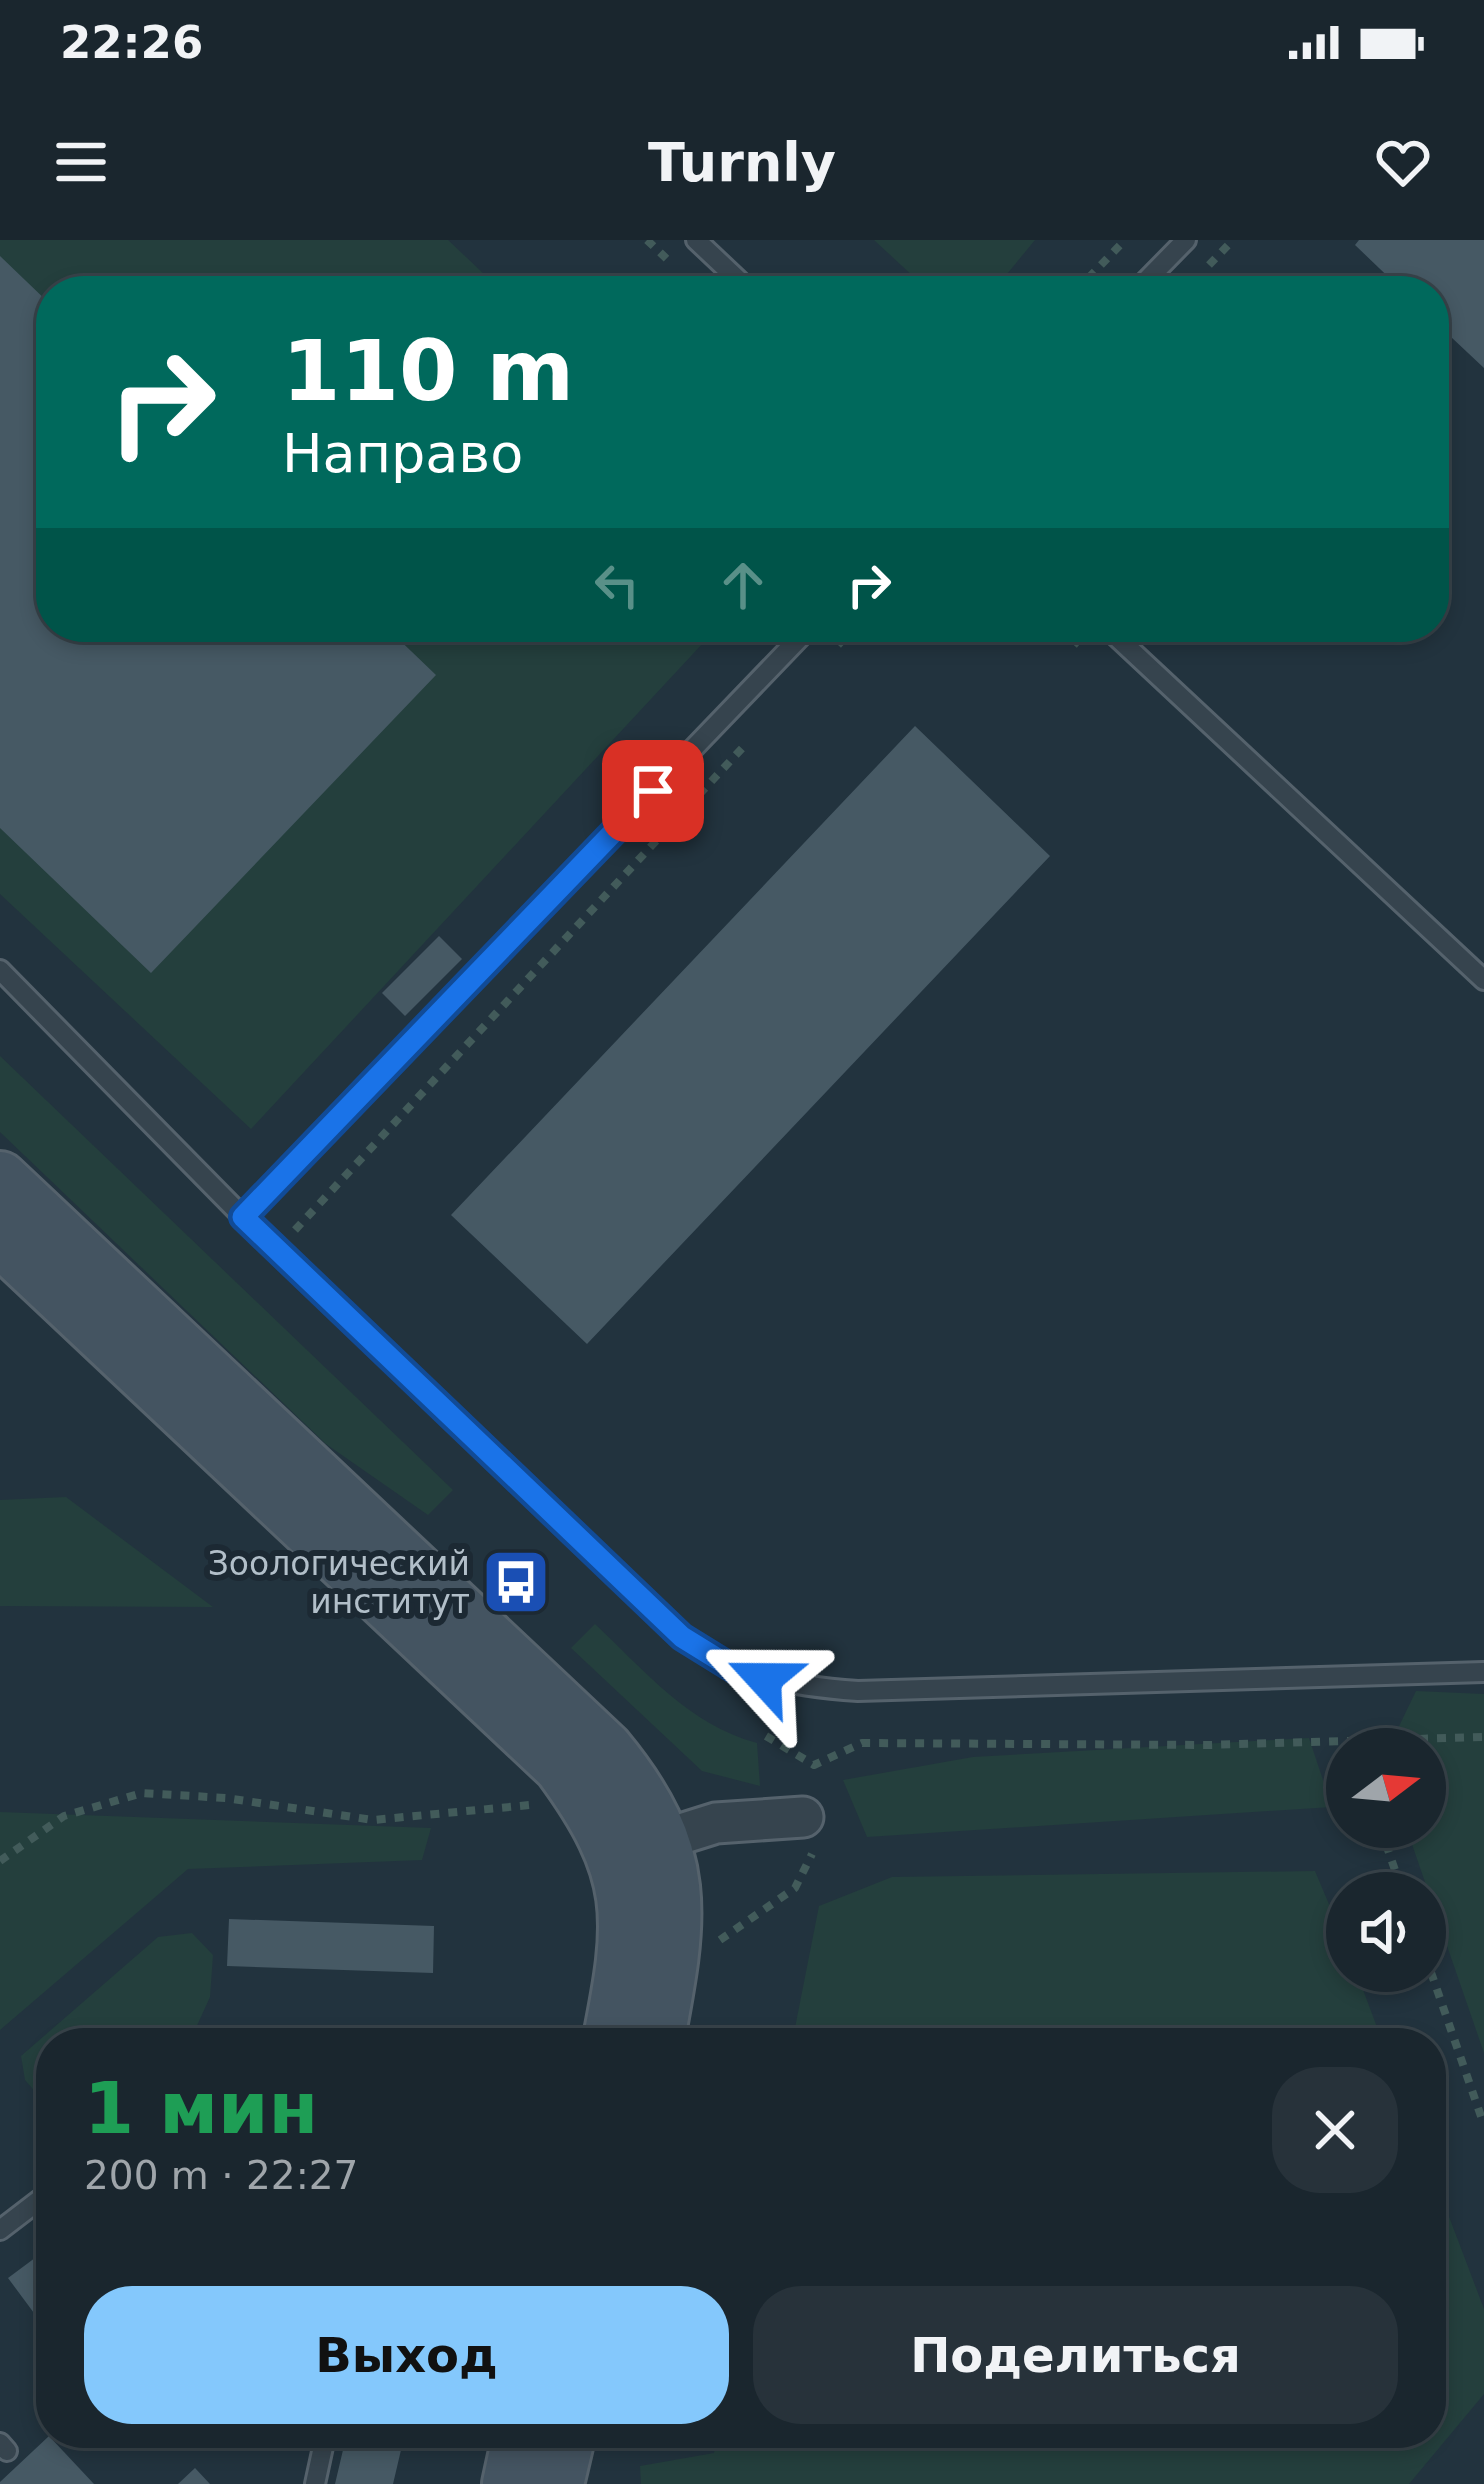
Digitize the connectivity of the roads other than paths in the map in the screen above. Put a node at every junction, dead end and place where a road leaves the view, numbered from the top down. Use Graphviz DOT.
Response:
graph roads {
  1 [pos="696,240"];
  2 [pos="1186,240"];
  3 [pos="734,276"];
  4 [pos="1151,276"];
  5 [pos="796,642"];
  6 [pos="1122,642"];
  7 [pos="0,970"];
  8 [pos="1484,980"];
  9 [pos="0,1179"];
  10 [pos="243,1217"];
  11 [pos="0,1238"];
  12 [pos="1484,1672"];
  13 [pos="813,1813"];
  14 [pos="665,1839"];
  15 [pos="613,2028"];
  16 [pos="659,2028"];
  17 [pos="36,2202"];
  18 [pos="0,2230"];
  19 [pos="323,2448"];
  20 [pos="518,2448"];
  21 [pos="564,2448"];
  22 [pos="315,2484"];
  23 [pos="510,2484"];
  24 [pos="556,2484"];
  1 -- 3 [label="lane"];
  2 -- 4 [label="lane"];
  5 -- 10 [label="lane"];
  6 -- 8 [label="lane"];
  7 -- 10 [label="lane"];
  9 -- 14 [label="street"];
  10 -- 12 [label="lane"];
  11 -- 15 [label="street"];
  13 -- 14 [label="street"];
  14 -- 16 [label="street"];
  17 -- 18 [label="lane"];
  19 -- 22 [label="lane"];
  20 -- 23 [label="street"];
  21 -- 24 [label="street"];
}
